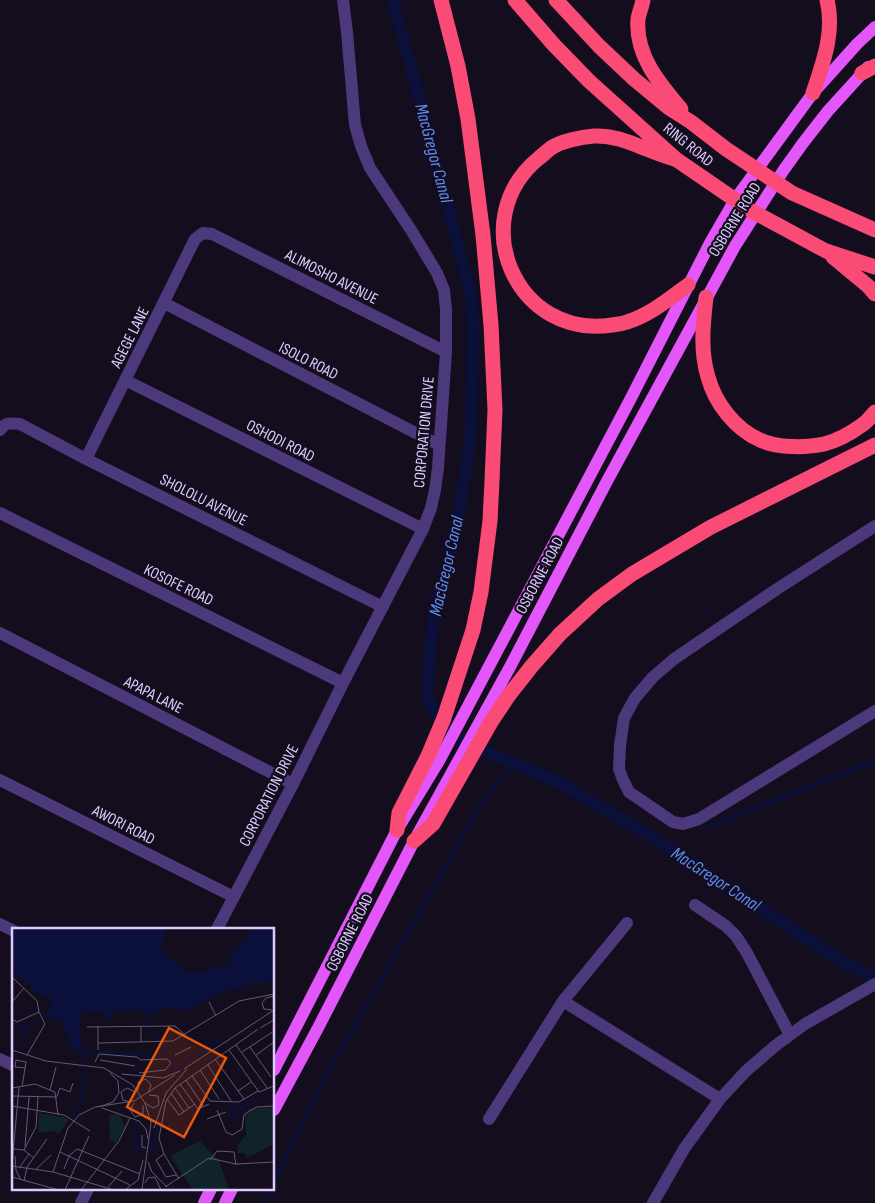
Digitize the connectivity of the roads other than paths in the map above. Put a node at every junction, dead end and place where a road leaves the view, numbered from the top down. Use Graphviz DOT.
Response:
graph roads {
  1 [pos="342,0"];
  2 [pos="441,0"];
  3 [pos="515,0"];
  4 [pos="556,0"];
  5 [pos="643,0"];
  6 [pos="828,0"];
  7 [pos="875,27"];
  8 [pos="875,60"];
  9 [pos="868,69"];
  10 [pos="813,93"];
  11 [pos="691,122"];
  12 [pos="677,160"];
  13 [pos="871,227"];
  14 [pos="203,233"];
  15 [pos="826,252"];
  16 [pos="875,267"];
  17 [pos="688,285"];
  18 [pos="875,294"];
  19 [pos="706,297"];
  20 [pos="164,303"];
  21 [pos="446,352"];
  22 [pos="125,380"];
  23 [pos="875,412"];
  24 [pos="5,426"];
  25 [pos="439,445"];
  26 [pos="875,445"];
  27 [pos="86,458"];
  28 [pos="0,513"];
  29 [pos="875,526"];
  30 [pos="423,529"];
  31 [pos="383,607"];
  32 [pos="0,633"];
  33 [pos="343,684"];
  34 [pos="875,712"];
  35 [pos="486,721"];
  36 [pos="433,758"];
  37 [pos="0,780"];
  38 [pos="293,784"];
  39 [pos="397,830"];
  40 [pos="414,841"];
  41 [pos="234,897"];
  42 [pos="694,905"];
  43 [pos="628,923"];
  44 [pos="0,924"];
  45 [pos="218,928"];
  46 [pos="12,930"];
  47 [pos="870,986"];
  48 [pos="563,1001"];
  49 [pos="790,1035"];
  50 [pos="0,1059"];
  51 [pos="12,1065"];
  52 [pos="275,1068"];
  53 [pos="720,1099"];
  54 [pos="275,1108"];
  55 [pos="489,1119"];
  56 [pos="88,1190"];
  57 [pos="210,1190"];
  58 [pos="232,1190"];
  59 [pos="81,1203"];
  60 [pos="204,1203"];
  61 [pos="225,1203"];
  62 [pos="653,1203"];
  1 -- 21 [label="street, CORPORATION DRIVE"];
  2 -- 36 [label="highway"];
  3 -- 12 [label="highway, RING ROAD"];
  4 -- 11 [label="highway, RING ROAD"];
  5 -- 11 [label="highway"];
  6 -- 10 [label="highway"];
  7 -- 10 [label="main road, OSBORNE ROAD"];
  8 -- 9 [label="main road, OSBORNE ROAD"];
  9 -- 19 [label="main road, OSBORNE ROAD"];
  10 -- 17 [label="main road, OSBORNE ROAD"];
  11 -- 13 [label="highway, RING ROAD"];
  12 -- 15 [label="highway, RING ROAD"];
  12 -- 17 [label="highway"];
  14 -- 20 [label="street, AGEGE LANE"];
  14 -- 21 [label="street, ALIMOSHO AVENUE"];
  15 -- 16 [label="highway, RING ROAD"];
  15 -- 18 [label="highway"];
  17 -- 36 [label="main road, OSBORNE ROAD"];
  19 -- 23 [label="highway"];
  19 -- 35 [label="main road, OSBORNE ROAD"];
  20 -- 22 [label="street, AGEGE LANE"];
  20 -- 25 [label="street, ISOLO ROAD"];
  21 -- 25 [label="street, CORPORATION DRIVE"];
  22 -- 27 [label="street, AGEGE LANE"];
  22 -- 30 [label="street, OSHODI ROAD"];
  24 -- 27 [label="street, SHOLOLU AVENUE"];
  25 -- 30 [label="street, CORPORATION DRIVE"];
  26 -- 35 [label="highway"];
  27 -- 31 [label="street, SHOLOLU AVENUE"];
  28 -- 33 [label="street, KOSOFE ROAD"];
  29 -- 34 [label="street"];
  30 -- 31 [label="street, CORPORATION DRIVE"];
  31 -- 33 [label="street, CORPORATION DRIVE"];
  32 -- 38 [label="street, APAPA LANE"];
  33 -- 38 [label="street, CORPORATION DRIVE"];
  35 -- 40 [label="highway"];
  36 -- 39 [label="highway"];
  37 -- 41 [label="street, AWORI ROAD"];
  38 -- 41 [label="street, CORPORATION DRIVE"];
  39 -- 52 [label="main road, OSBORNE ROAD"];
  40 -- 54 [label="main road, OSBORNE ROAD"];
  41 -- 45 [label="street, CORPORATION DRIVE"];
  42 -- 49 [label="street"];
  43 -- 48 [label="street"];
  44 -- 46 [label="street"];
  47 -- 49 [label="street"];
  48 -- 53 [label="street"];
  48 -- 55 [label="street"];
  49 -- 53 [label="street"];
  50 -- 51 [label="street"];
  53 -- 62 [label="street"];
  56 -- 59 [label="street"];
  57 -- 60 [label="main road"];
  58 -- 61 [label="main road"];
}
